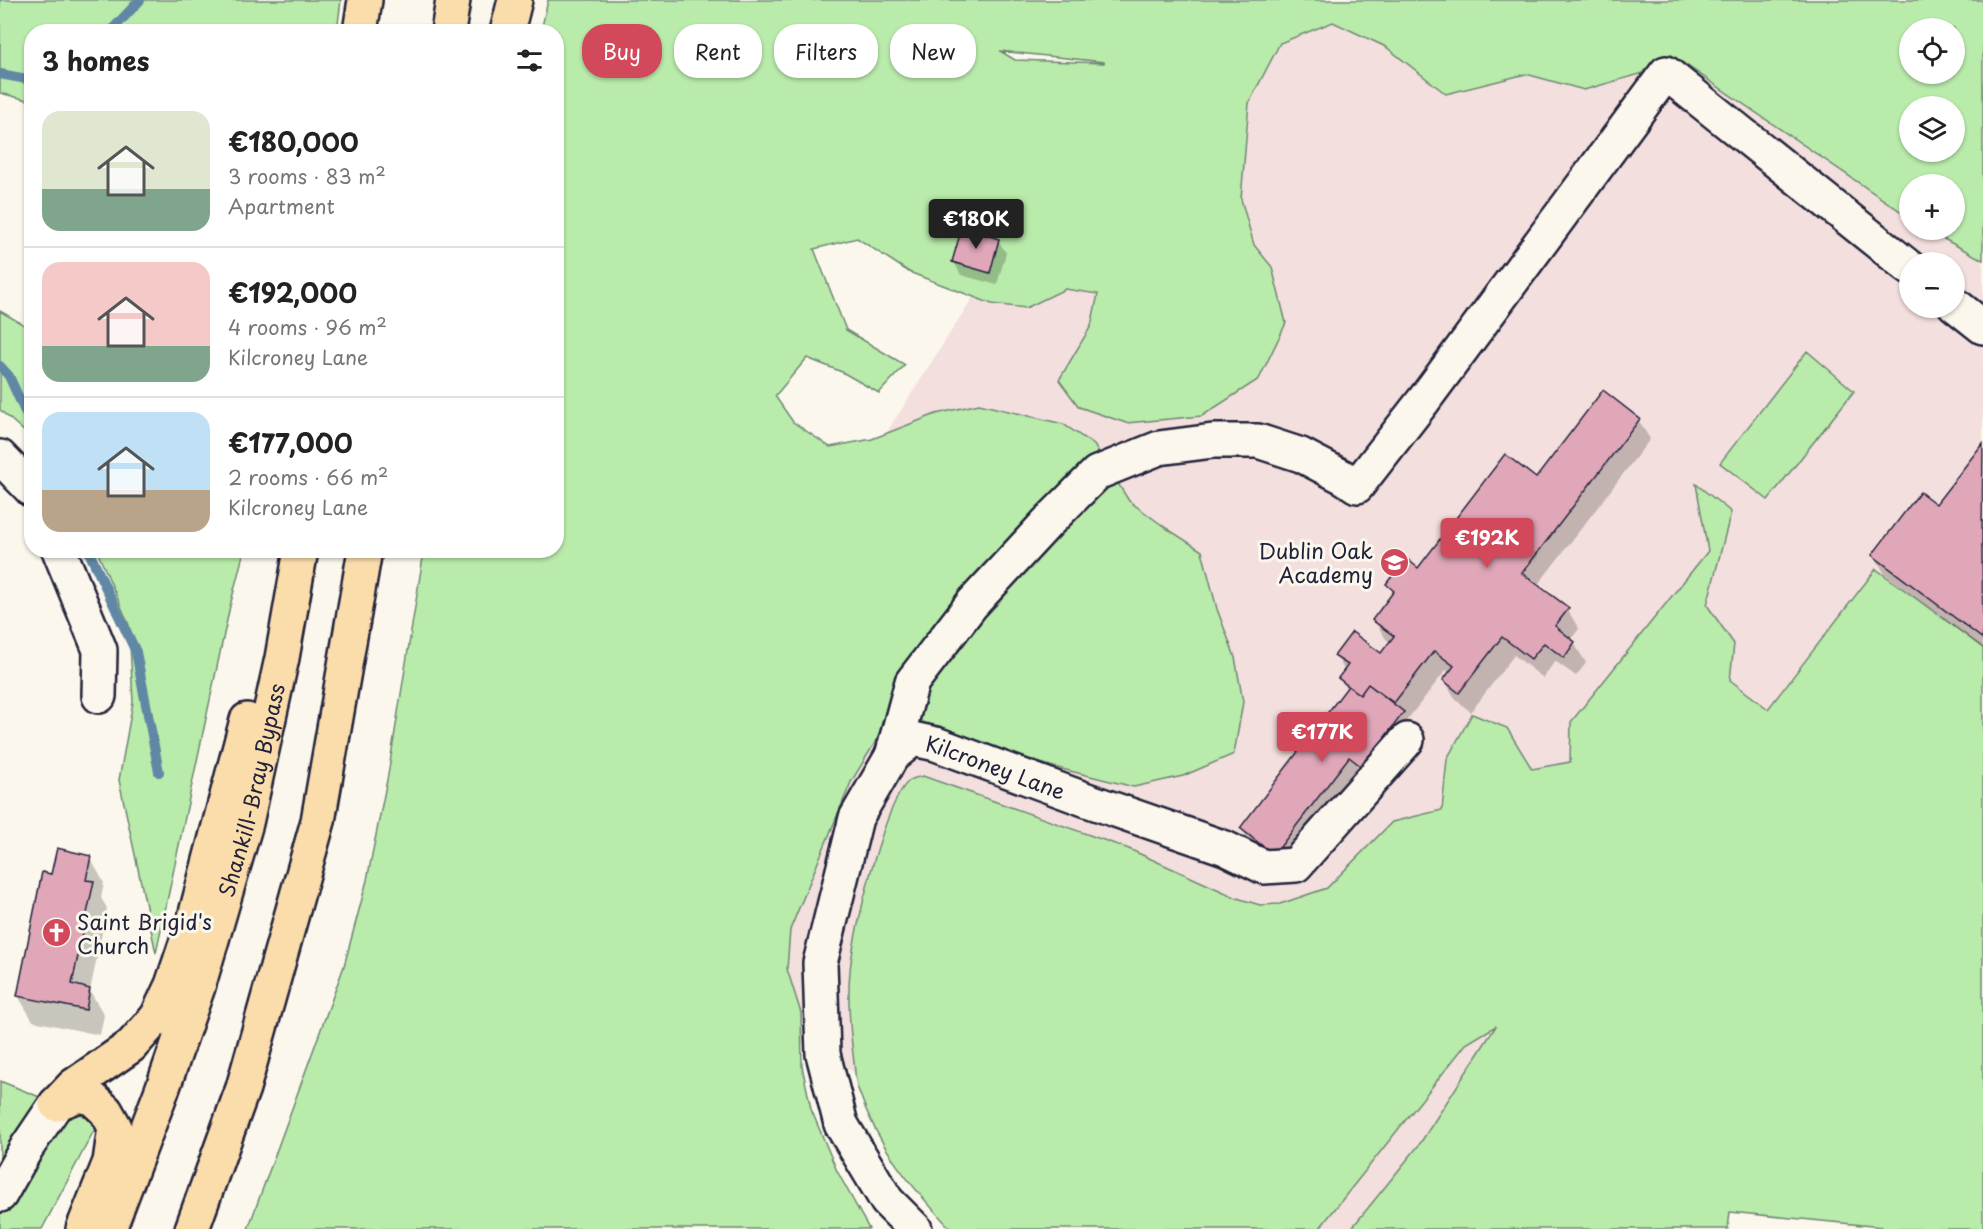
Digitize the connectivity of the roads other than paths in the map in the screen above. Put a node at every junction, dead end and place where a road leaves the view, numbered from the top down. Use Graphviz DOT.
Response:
graph roads {
  1 [pos="365,0"];
  2 [pos="388,0"];
  3 [pos="453,0"];
  4 [pos="515,0"];
  5 [pos="361,24"];
  6 [pos="384,24"];
  7 [pos="449,24"];
  8 [pos="509,24"];
  9 [pos="1899,259"];
  10 [pos="1965,313"];
  11 [pos="1983,327"];
  12 [pos="0,457"];
  13 [pos="24,482"];
  14 [pos="62,558"];
  15 [pos="277,558"];
  16 [pos="300,558"];
  17 [pos="364,558"];
  18 [pos="386,558"];
  19 [pos="99,696"];
  20 [pos="1407,740"];
  21 [pos="892,756"];
  22 [pos="318,821"];
  23 [pos="56,1104"];
  24 [pos="0,1195"];
  25 [pos="83,1229"];
  26 [pos="109,1229"];
  27 [pos="192,1229"];
  28 [pos="915,1229"];
  1 -- 5 [label="highway"];
  2 -- 6 [label="highway"];
  3 -- 7 [label="highway"];
  4 -- 8 [label="highway"];
  9 -- 21 [label="street"];
  10 -- 11 [label="street"];
  12 -- 13 [label="street"];
  14 -- 19 [label="street"];
  15 -- 23 [label="highway"];
  16 -- 26 [label="highway, Shankill-Bray Bypass"];
  17 -- 22 [label="highway"];
  18 -- 22 [label="highway"];
  20 -- 21 [label="street, Kilcroney Lane"];
  21 -- 28 [label="street, Kilcroney Lane"];
  22 -- 27 [label="highway"];
  23 -- 24 [label="street"];
  23 -- 25 [label="highway"];
}
